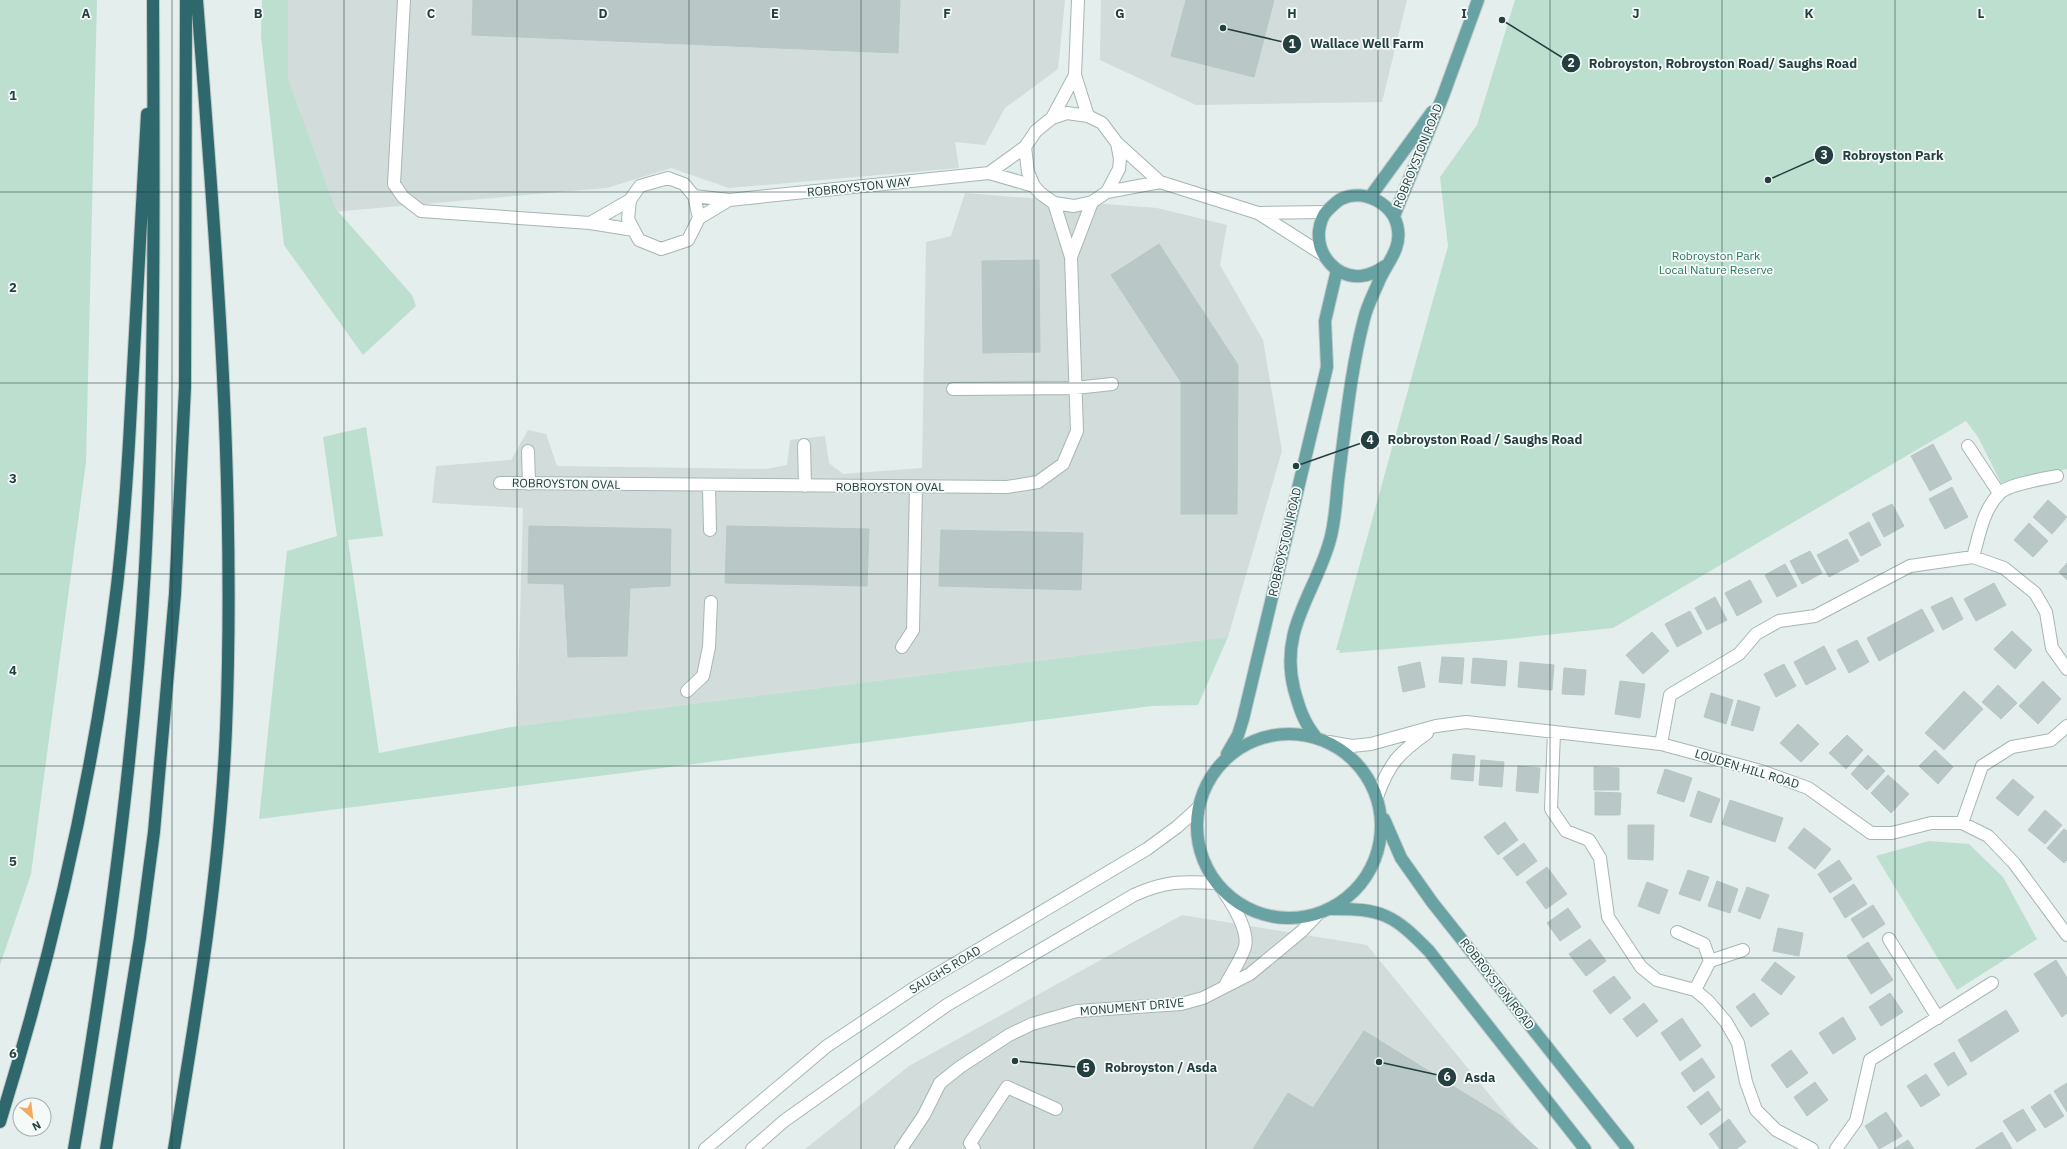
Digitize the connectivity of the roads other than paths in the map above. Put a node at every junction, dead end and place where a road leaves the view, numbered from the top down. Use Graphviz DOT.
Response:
graph roads {
  1 [pos="153,0"];
  2 [pos="186,0"];
  3 [pos="197,0"];
  4 [pos="404,0"];
  5 [pos="1078,0"];
  6 [pos="1478,0"];
  7 [pos="1075,75"];
  8 [pos="1443,96"];
  9 [pos="1088,116"];
  10 [pos="1052,118"];
  11 [pos="1117,143"];
  12 [pos="1025,147"];
  13 [pos="989,173"];
  14 [pos="1160,182"];
  15 [pos="1034,186"];
  16 [pos="1107,192"];
  17 [pos="694,196"];
  18 [pos="1370,197"];
  19 [pos="630,200"];
  20 [pos="729,200"];
  21 [pos="1092,202"];
  22 [pos="1054,203"];
  23 [pos="1325,212"];
  24 [pos="1258,213"];
  25 [pos="1394,216"];
  26 [pos="699,218"];
  27 [pos="590,223"];
  28 [pos="634,230"];
  29 [pos="1322,254"];
  30 [pos="1072,257"];
  31 [pos="1385,266"];
  32 [pos="1337,270"];
  33 [pos="1112,384"];
  34 [pos="1075,388"];
  35 [pos="953,389"];
  36 [pos="804,445"];
  37 [pos="1968,446"];
  38 [pos="528,451"];
  39 [pos="2057,476"];
  40 [pos="500,483"];
  41 [pos="529,484"];
  42 [pos="709,486"];
  43 [pos="805,486"];
  44 [pos="916,487"];
  45 [pos="1999,494"];
  46 [pos="710,530"];
  47 [pos="1973,557"];
  48 [pos="711,602"];
  49 [pos="902,647"];
  50 [pos="2067,669"];
  51 [pos="687,691"];
  52 [pos="1436,726"];
  53 [pos="2067,726"];
  54 [pos="1554,732"];
  55 [pos="1315,736"];
  56 [pos="1330,742"];
  57 [pos="1661,744"];
  58 [pos="1222,762"];
  59 [pos="1377,797"];
  60 [pos="1198,808"];
  61 [pos="1380,810"];
  62 [pos="1962,823"];
  63 [pos="1216,883"];
  64 [pos="1224,892"];
  65 [pos="1329,909"];
  66 [pos="1318,914"];
  67 [pos="1677,932"];
  68 [pos="2067,936"];
  69 [pos="1889,939"];
  70 [pos="1743,950"];
  71 [pos="1710,961"];
  72 [pos="1992,983"];
  73 [pos="1225,986"];
  74 [pos="1695,990"];
  75 [pos="1938,1018"];
  76 [pos="1056,1109"];
  77 [pos="0,1122"];
  78 [pos="74,1149"];
  79 [pos="106,1149"];
  80 [pos="174,1149"];
  81 [pos="705,1149"];
  82 [pos="752,1149"];
  83 [pos="901,1149"];
  84 [pos="974,1149"];
  85 [pos="1585,1149"];
  86 [pos="1628,1149"];
  87 [pos="1812,1149"];
  88 [pos="1836,1149"];
  1 -- 77 [label="highway"];
  1 -- 78 [label="highway"];
  2 -- 79 [label="highway"];
  3 -- 80 [label="highway"];
  4 -- 27 [label="street"];
  5 -- 7 [label="street"];
  6 -- 8 [label="main road, ROBROYSTON ROAD"];
  7 -- 9 [label="street"];
  7 -- 10 [label="street"];
  8 -- 18 [label="main road, ROBROYSTON ROAD"];
  8 -- 25 [label="main road, ROBROYSTON ROAD"];
  9 -- 10 [label="street"];
  9 -- 11 [label="street"];
  10 -- 12 [label="street"];
  11 -- 14 [label="street"];
  11 -- 16 [label="street"];
  12 -- 13 [label="street"];
  12 -- 15 [label="street"];
  13 -- 15 [label="street"];
  13 -- 20 [label="street, ROBROYSTON WAY"];
  14 -- 16 [label="street"];
  14 -- 24 [label="street"];
  15 -- 22 [label="street"];
  16 -- 21 [label="street"];
  17 -- 19 [label="street"];
  17 -- 20 [label="street, ROBROYSTON WAY"];
  17 -- 26 [label="street"];
  18 -- 23 [label="main road"];
  18 -- 25 [label="main road, ROBROYSTON ROAD"];
  19 -- 27 [label="street"];
  19 -- 28 [label="street"];
  20 -- 26 [label="street, ROBROYSTON WAY"];
  21 -- 22 [label="street"];
  21 -- 30 [label="street"];
  22 -- 30 [label="street"];
  23 -- 24 [label="street"];
  23 -- 29 [label="main road"];
  24 -- 29 [label="street"];
  25 -- 31 [label="main road, ROBROYSTON ROAD"];
  26 -- 28 [label="street"];
  27 -- 28 [label="street"];
  29 -- 32 [label="main road"];
  30 -- 34 [label="street, ROBROYSTON OVAL"];
  31 -- 32 [label="main road"];
  31 -- 55 [label="main road, ROBROYSTON ROAD"];
  32 -- 58 [label="main road, ROBROYSTON ROAD"];
  33 -- 34 [label="street"];
  34 -- 35 [label="street"];
  34 -- 44 [label="street, ROBROYSTON OVAL"];
  36 -- 43 [label="street"];
  37 -- 45 [label="street"];
  38 -- 41 [label="street"];
  39 -- 45 [label="street"];
  40 -- 41 [label="street, ROBROYSTON OVAL"];
  41 -- 42 [label="street, ROBROYSTON OVAL"];
  42 -- 43 [label="street, ROBROYSTON OVAL"];
  42 -- 46 [label="street"];
  43 -- 44 [label="street, ROBROYSTON OVAL"];
  44 -- 49 [label="street"];
  45 -- 47 [label="street"];
  47 -- 50 [label="street"];
  47 -- 57 [label="street"];
  48 -- 51 [label="street"];
  52 -- 54 [label="street, LOUDEN HILL ROAD"];
  52 -- 56 [label="street, LOUDEN HILL ROAD"];
  52 -- 59 [label="street, LOUDEN HILL ROAD"];
  53 -- 62 [label="street"];
  54 -- 57 [label="street, LOUDEN HILL ROAD"];
  54 -- 74 [label="street"];
  55 -- 56 [label="main road"];
  55 -- 58 [label="main road"];
  56 -- 59 [label="main road"];
  57 -- 62 [label="street, LOUDEN HILL ROAD"];
  58 -- 60 [label="main road"];
  59 -- 61 [label="main road"];
  60 -- 63 [label="main road"];
  60 -- 81 [label="street, SAUGHS ROAD"];
  61 -- 65 [label="main road"];
  61 -- 86 [label="main road, ROBROYSTON ROAD"];
  62 -- 68 [label="street, LOUDEN HILL ROAD"];
  63 -- 64 [label="main road"];
  63 -- 82 [label="street"];
  64 -- 66 [label="main road"];
  64 -- 73 [label="street"];
  65 -- 66 [label="main road"];
  65 -- 85 [label="main road"];
  66 -- 73 [label="street, MONUMENT DRIVE"];
  67 -- 71 [label="street"];
  69 -- 75 [label="street"];
  70 -- 71 [label="street"];
  71 -- 74 [label="street"];
  72 -- 75 [label="street"];
  73 -- 83 [label="street, MONUMENT DRIVE"];
  74 -- 87 [label="street"];
  75 -- 88 [label="street"];
  76 -- 84 [label="street"];
}
